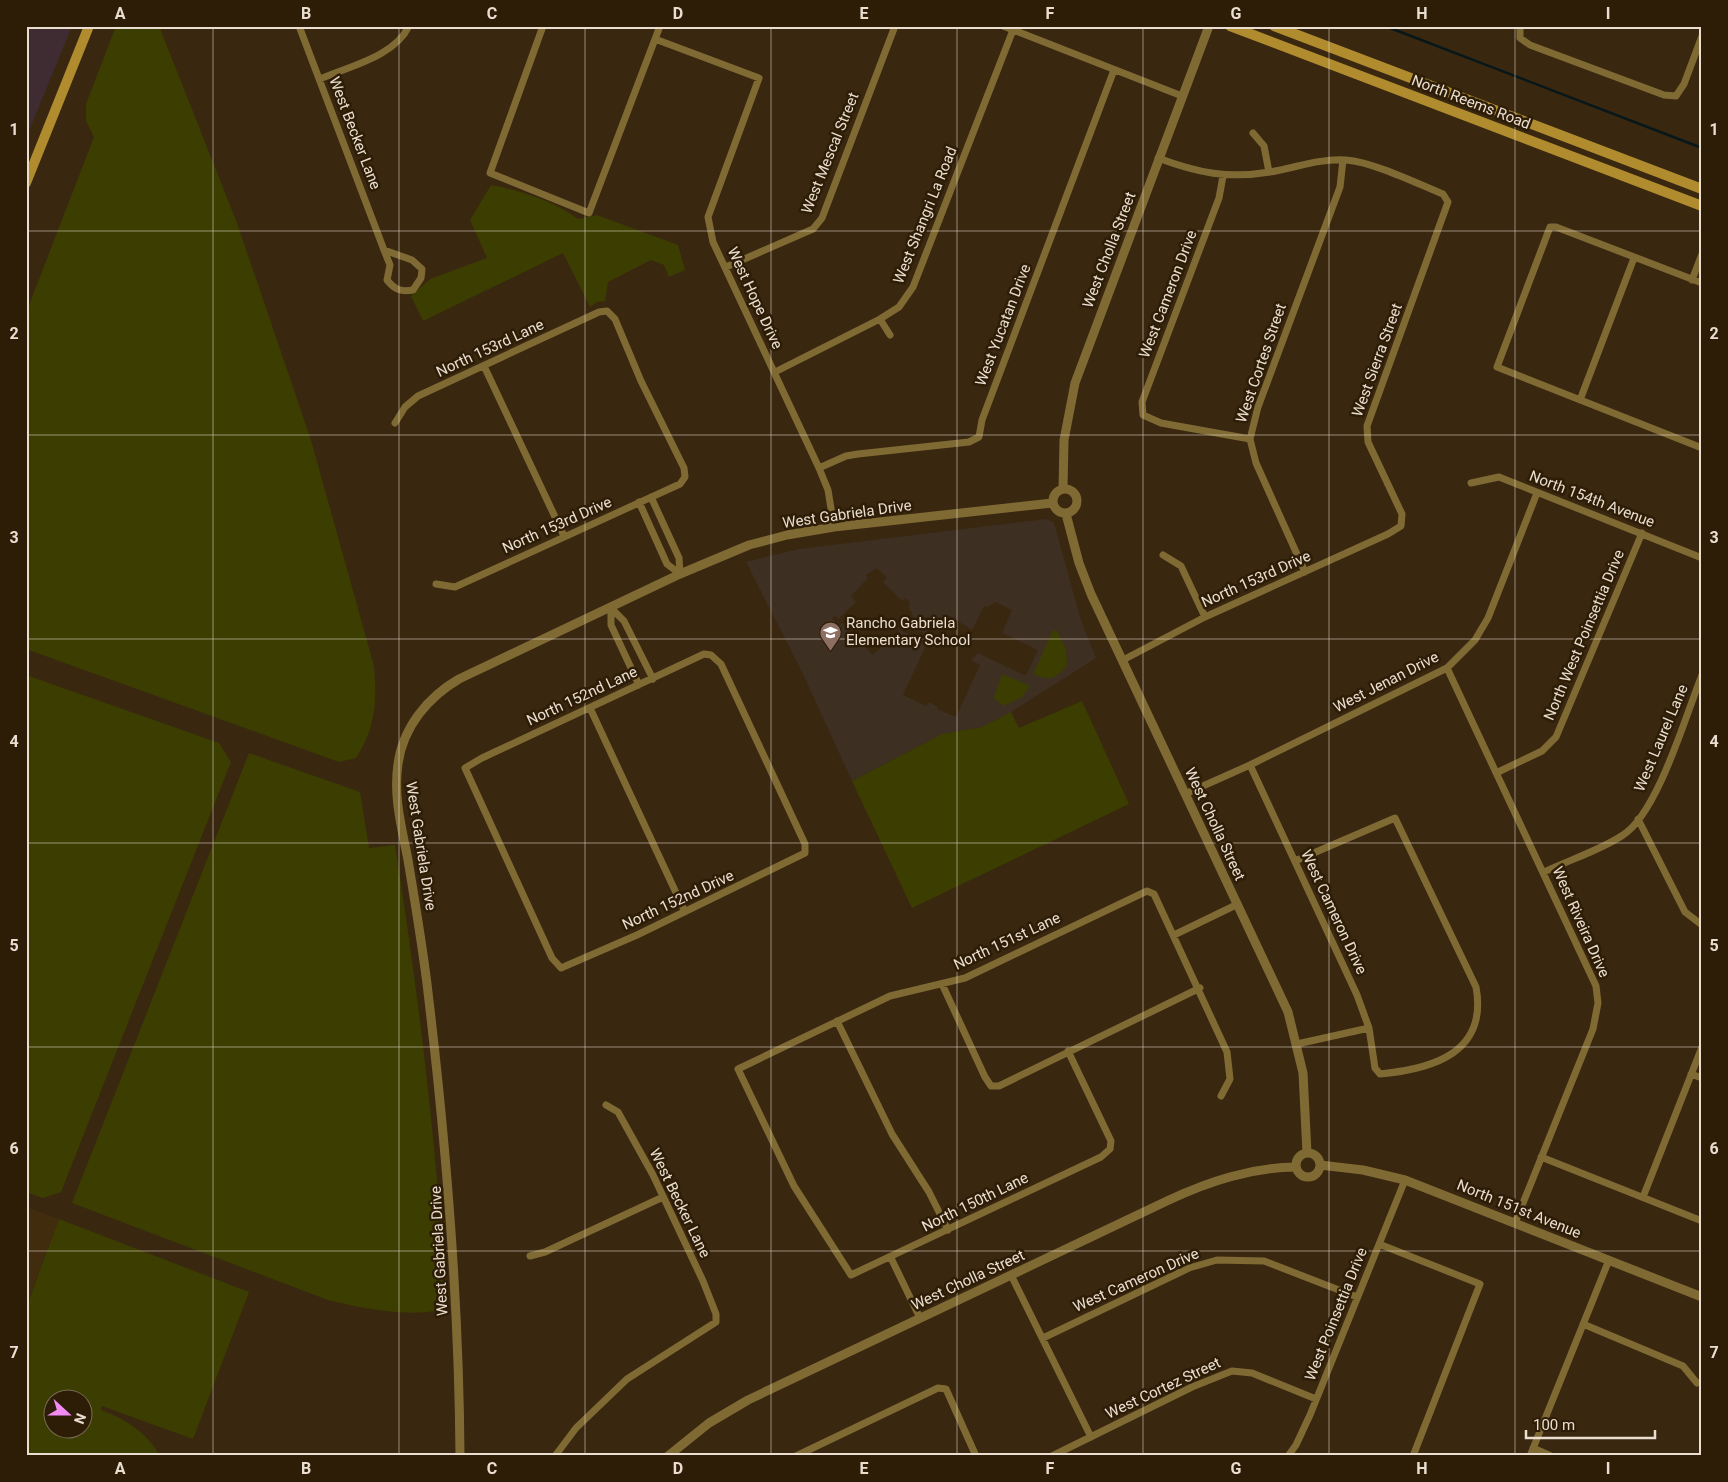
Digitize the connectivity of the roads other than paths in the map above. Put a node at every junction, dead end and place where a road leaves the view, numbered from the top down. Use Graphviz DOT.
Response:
graph roads {
  1 [pos="89,26"];
  2 [pos="299,26"];
  3 [pos="410,26"];
  4 [pos="544,26"];
  5 [pos="660,26"];
  6 [pos="895,26"];
  7 [pos="1003,26"];
  8 [pos="1209,26"];
  9 [pos="1230,26"];
  10 [pos="1274,26"];
  11 [pos="1520,26"];
  12 [pos="1013,30"];
  13 [pos="1702,36"];
  14 [pos="655,39"];
  15 [pos="1114,70"];
  16 [pos="320,79"];
  17 [pos="1182,96"];
  18 [pos="1253,133"];
  19 [pos="1158,158"];
  20 [pos="1343,160"];
  21 [pos="1269,172"];
  22 [pos="1223,176"];
  23 [pos="26,183"];
  24 [pos="1702,189"];
  25 [pos="1702,206"];
  26 [pos="384,250"];
  27 [pos="1702,254"];
  28 [pos="1634,258"];
  29 [pos="726,267"];
  30 [pos="1692,280"];
  31 [pos="1702,283"];
  32 [pos="880,319"];
  33 [pos="890,335"];
  34 [pos="484,366"];
  35 [pos="775,372"];
  36 [pos="1580,400"];
  37 [pos="395,423"];
  38 [pos="1250,439"];
  39 [pos="1702,448"];
  40 [pos="820,468"];
  41 [pos="685,477"];
  42 [pos="1471,482"];
  43 [pos="1064,489"];
  44 [pos="1537,493"];
  45 [pos="651,497"];
  46 [pos="640,502"];
  47 [pos="1052,504"];
  48 [pos="1066,514"];
  49 [pos="1401,526"];
  50 [pos="834,527"];
  51 [pos="1642,533"];
  52 [pos="669,535"];
  53 [pos="564,536"];
  54 [pos="657,541"];
  55 [pos="1162,555"];
  56 [pos="1702,558"];
  57 [pos="1305,572"];
  58 [pos="680,574"];
  59 [pos="436,584"];
  60 [pos="611,608"];
  61 [pos="1205,617"];
  62 [pos="1123,660"];
  63 [pos="1447,668"];
  64 [pos="1702,675"];
  65 [pos="653,679"];
  66 [pos="639,685"];
  67 [pos="590,708"];
  68 [pos="1250,765"];
  69 [pos="1496,773"];
  70 [pos="1185,794"];
  71 [pos="1638,819"];
  72 [pos="804,853"];
  73 [pos="1295,861"];
  74 [pos="1544,872"];
  75 [pos="1238,904"];
  76 [pos="685,912"];
  77 [pos="1702,925"];
  78 [pos="1174,935"];
  79 [pos="561,968"];
  80 [pos="942,984"];
  81 [pos="1200,988"];
  82 [pos="837,1021"];
  83 [pos="1369,1028"];
  84 [pos="1296,1044"];
  85 [pos="1702,1047"];
  86 [pos="1068,1051"];
  87 [pos="1691,1074"];
  88 [pos="1702,1078"];
  89 [pos="1221,1096"];
  90 [pos="606,1104"];
  91 [pos="1306,1153"];
  92 [pos="1541,1157"];
  93 [pos="1320,1165"];
  94 [pos="1295,1167"];
  95 [pos="1405,1180"];
  96 [pos="663,1197"];
  97 [pos="1643,1197"];
  98 [pos="1702,1221"];
  99 [pos="1516,1223"];
  100 [pos="948,1230"];
  101 [pos="1379,1244"];
  102 [pos="530,1256"];
  103 [pos="891,1258"];
  104 [pos="1609,1260"];
  105 [pos="851,1275"];
  106 [pos="1011,1275"];
  107 [pos="1702,1297"];
  108 [pos="1357,1298"];
  109 [pos="920,1318"];
  110 [pos="1583,1324"];
  111 [pos="1042,1338"];
  112 [pos="1697,1383"];
  113 [pos="1316,1399"];
  114 [pos="1091,1437"];
  115 [pos="1533,1448"];
  116 [pos="460,1456"];
  117 [pos="555,1456"];
  118 [pos="668,1456"];
  119 [pos="796,1456"];
  120 [pos="976,1456"];
  121 [pos="1052,1456"];
  122 [pos="1288,1456"];
  123 [pos="1412,1456"];
  124 [pos="1530,1456"];
  125 [pos="1551,1456"];
  1 -- 23 [label="main road"];
  2 -- 16 [label="street, West Becker Lane"];
  3 -- 16 [label="street"];
  4 -- 14 [label="street"];
  5 -- 14 [label="street"];
  6 -- 29 [label="street, West Mescal Street"];
  7 -- 12 [label="street"];
  8 -- 17 [label="street, West Cholla Street"];
  9 -- 25 [label="main road, North Reems Road"];
  10 -- 24 [label="main road, North Reems Road"];
  11 -- 13 [label="street"];
  12 -- 15 [label="street"];
  12 -- 32 [label="street, West Shangri La Road"];
  14 -- 29 [label="street, West Hope Drive"];
  15 -- 17 [label="street"];
  15 -- 40 [label="street, West Yucatan Drive"];
  16 -- 26 [label="street, West Becker Lane"];
  17 -- 19 [label="street, West Cholla Street"];
  18 -- 21 [label="street"];
  19 -- 22 [label="street"];
  19 -- 43 [label="street, West Cholla Street"];
  20 -- 21 [label="street"];
  20 -- 38 [label="street, West Cortes Street"];
  20 -- 49 [label="street, West Sierra Street"];
  21 -- 22 [label="street"];
  22 -- 38 [label="street, West Cameron Drive"];
  26 -- 26 [label="street, West Becker Lane"];
  27 -- 30 [label="street"];
  28 -- 30 [label="street"];
  28 -- 36 [label="street"];
  28 -- 36 [label="street"];
  29 -- 35 [label="street, West Hope Drive"];
  30 -- 31 [label="street"];
  32 -- 33 [label="street"];
  32 -- 35 [label="street, West Shangri La Road"];
  34 -- 37 [label="street, North 153rd Lane"];
  34 -- 41 [label="street, North 153rd Lane"];
  34 -- 53 [label="street"];
  35 -- 40 [label="street, West Hope Drive"];
  36 -- 39 [label="street"];
  38 -- 57 [label="street, West Cortes Street"];
  40 -- 50 [label="street, West Hope Drive"];
  41 -- 45 [label="street, North 153rd Drive"];
  42 -- 44 [label="street, North 154th Avenue"];
  43 -- 47 [label="street"];
  43 -- 48 [label="street"];
  44 -- 51 [label="street, North 154th Avenue"];
  44 -- 63 [label="street, West Jenan Drive"];
  45 -- 46 [label="street, North 153rd Drive"];
  45 -- 52 [label="street"];
  46 -- 53 [label="street, North 153rd Drive"];
  46 -- 54 [label="street"];
  47 -- 48 [label="street"];
  47 -- 50 [label="street, West Gabriela Drive"];
  48 -- 62 [label="street, West Cholla Street"];
  49 -- 57 [label="street, North 153rd Drive"];
  50 -- 58 [label="street, West Gabriela Drive"];
  51 -- 56 [label="street, North 154th Avenue"];
  51 -- 69 [label="street, North West Poinsettia Drive"];
  52 -- 54 [label="street"];
  52 -- 58 [label="street"];
  53 -- 59 [label="street, North 153rd Drive"];
  54 -- 58 [label="street"];
  55 -- 61 [label="street"];
  57 -- 61 [label="street, North 153rd Drive"];
  58 -- 60 [label="street, West Gabriela Drive"];
  60 -- 65 [label="street"];
  60 -- 66 [label="street"];
  60 -- 116 [label="street, West Gabriela Drive"];
  61 -- 62 [label="street, North 153rd Drive"];
  62 -- 70 [label="street, West Cholla Street"];
  63 -- 68 [label="street, West Jenan Drive"];
  63 -- 69 [label="street, West Riveira Drive"];
  64 -- 71 [label="street, West Laurel Lane"];
  65 -- 66 [label="street, North 152nd Lane"];
  65 -- 72 [label="street, North 152nd Lane"];
  66 -- 67 [label="street, North 152nd Lane"];
  67 -- 76 [label="street"];
  67 -- 79 [label="street, North 152nd Lane"];
  68 -- 70 [label="street, West Jenan Drive"];
  68 -- 73 [label="street, West Cameron Drive"];
  69 -- 74 [label="street, West Riveira Drive"];
  70 -- 75 [label="street, West Cholla Street"];
  71 -- 74 [label="street, West Laurel Lane"];
  71 -- 77 [label="street"];
  72 -- 76 [label="street, North 152nd Drive"];
  73 -- 83 [label="street, West Cameron Drive"];
  73 -- 83 [label="street, West Cameron Drive"];
  74 -- 92 [label="street, West Riveira Drive"];
  75 -- 78 [label="street"];
  75 -- 84 [label="street, West Cholla Street"];
  76 -- 79 [label="street, North 152nd Drive"];
  78 -- 80 [label="street, North 151st Lane"];
  78 -- 81 [label="street"];
  80 -- 82 [label="street, North 151st Lane"];
  80 -- 86 [label="street"];
  81 -- 86 [label="street"];
  81 -- 89 [label="street"];
  82 -- 100 [label="street"];
  82 -- 105 [label="street, North 151st Lane"];
  83 -- 84 [label="street"];
  84 -- 91 [label="street, West Cholla Street"];
  85 -- 87 [label="street"];
  86 -- 100 [label="street, North 150th Lane"];
  87 -- 88 [label="street"];
  87 -- 97 [label="street"];
  90 -- 96 [label="street, West Becker Lane"];
  91 -- 93 [label="street"];
  91 -- 94 [label="street"];
  92 -- 97 [label="street"];
  92 -- 99 [label="street, West Riveira Drive"];
  93 -- 94 [label="street"];
  93 -- 95 [label="street, North 151st Avenue"];
  94 -- 106 [label="street, West Cholla Street"];
  95 -- 99 [label="street, North 151st Avenue"];
  95 -- 101 [label="street, West Poinsettia Drive"];
  96 -- 102 [label="street"];
  96 -- 117 [label="street, West Becker Lane"];
  97 -- 98 [label="street"];
  99 -- 104 [label="street, North 151st Avenue"];
  100 -- 103 [label="street, North 150th Lane"];
  101 -- 108 [label="street, West Poinsettia Drive"];
  101 -- 123 [label="street"];
  103 -- 105 [label="street, North 150th Lane"];
  103 -- 109 [label="street"];
  104 -- 107 [label="street, North 151st Avenue"];
  104 -- 110 [label="street"];
  106 -- 109 [label="street, West Cholla Street"];
  106 -- 111 [label="street"];
  108 -- 111 [label="street, West Cameron Drive"];
  108 -- 113 [label="street, West Poinsettia Drive"];
  109 -- 118 [label="street, West Cholla Street"];
  110 -- 112 [label="street"];
  110 -- 115 [label="street"];
  111 -- 114 [label="street"];
  113 -- 114 [label="street, West Cortez Street"];
  113 -- 122 [label="street, West Poinsettia Drive"];
  114 -- 121 [label="street, West Cortez Street"];
  115 -- 124 [label="street"];
  115 -- 125 [label="street"];
  119 -- 120 [label="street"];
}
